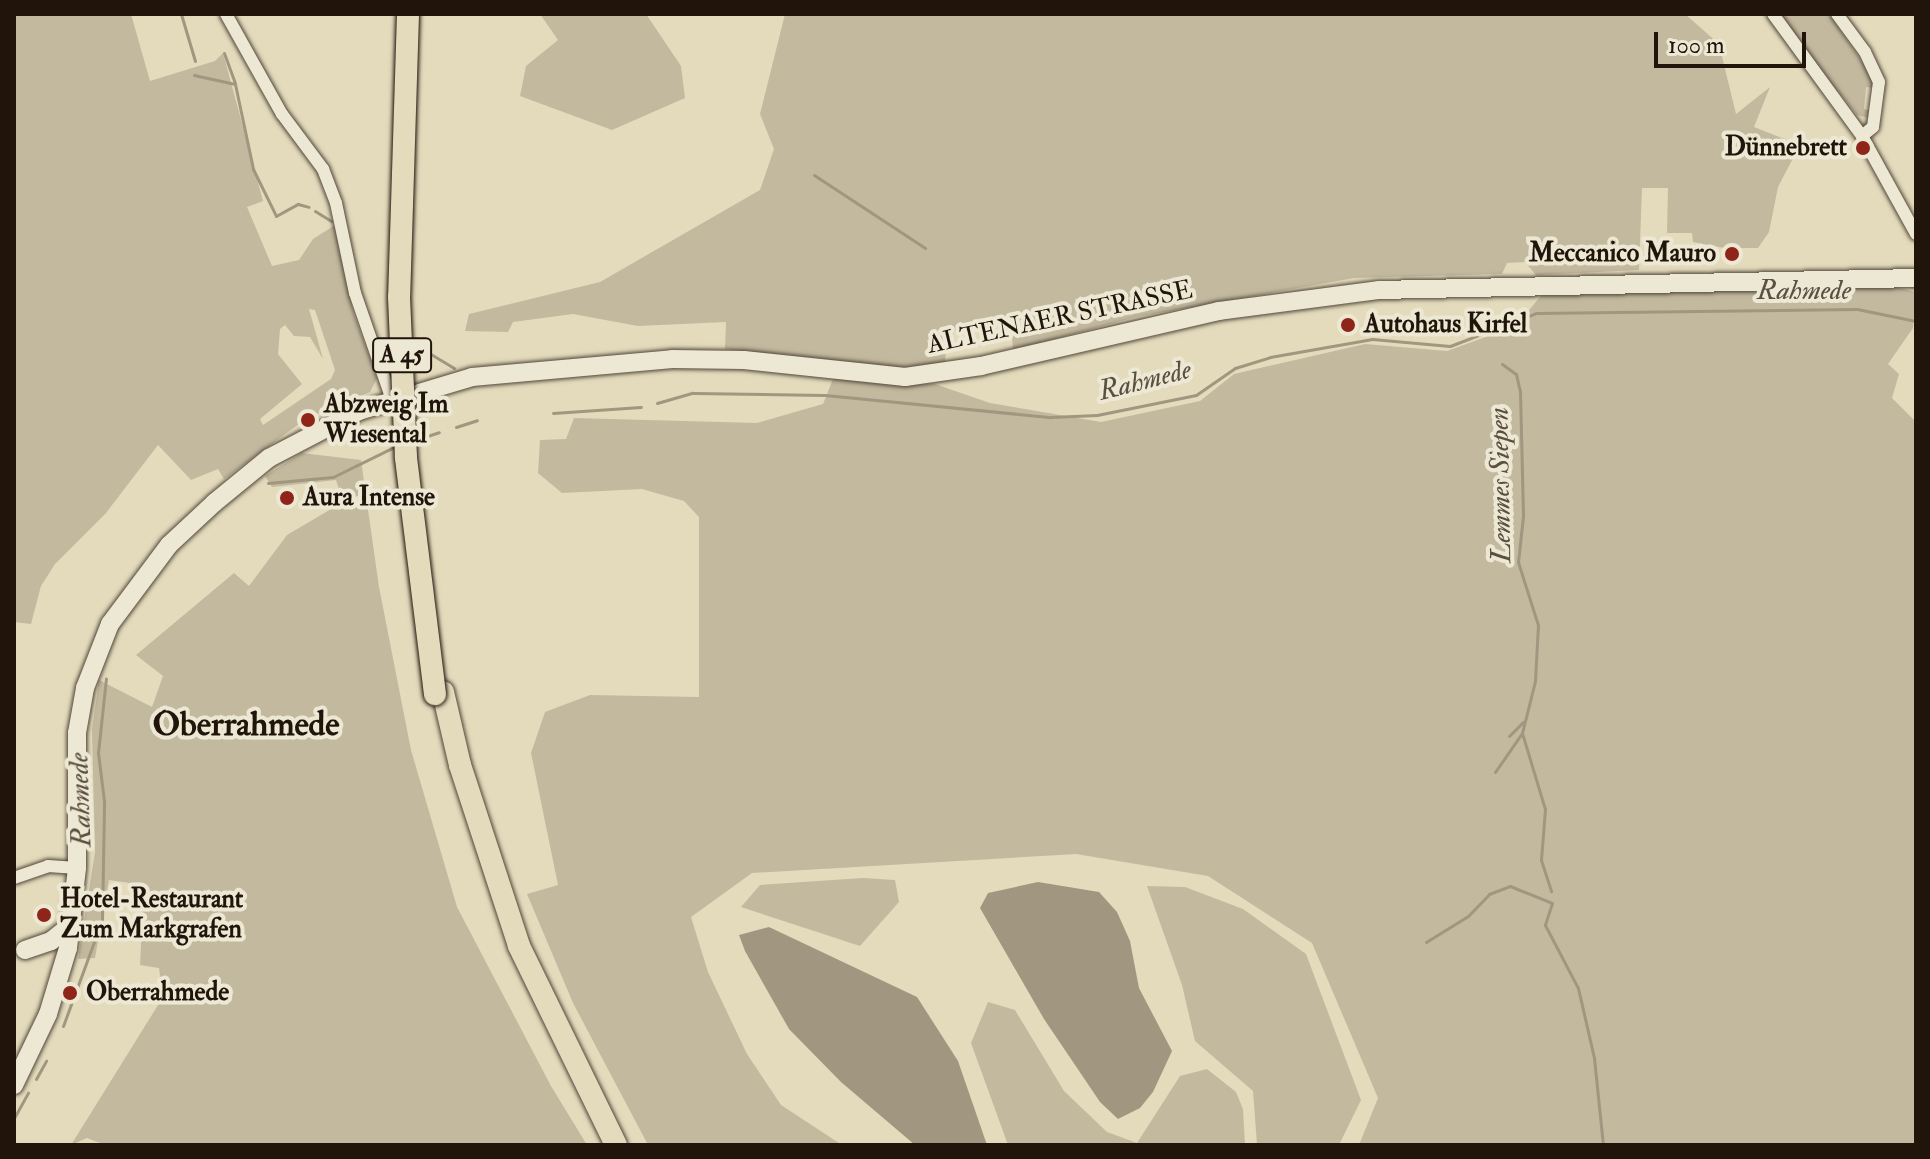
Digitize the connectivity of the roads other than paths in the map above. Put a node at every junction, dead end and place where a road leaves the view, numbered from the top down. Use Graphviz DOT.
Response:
graph roads {
  1 [pos="226,14"];
  2 [pos="408,14"];
  3 [pos="419,14"];
  4 [pos="1773,14"];
  5 [pos="1837,14"];
  6 [pos="1862,136"];
  7 [pos="1915,230"];
  8 [pos="1916,278"];
  9 [pos="391,397"];
  10 [pos="439,693"];
  11 [pos="77,868"];
  12 [pos="14,878"];
  13 [pos="72,924"];
  14 [pos="19,949"];
  15 [pos="65,960"];
  16 [pos="14,1085"];
  17 [pos="608,1145"];
  18 [pos="616,1145"];
  1 -- 9 [label="street"];
  2 -- 10 [label="highway, A 45, bridge"];
  3 -- 10 [label="highway, A 45, bridge"];
  4 -- 6 [label="street"];
  5 -- 6 [label="street"];
  6 -- 7 [label="street"];
  8 -- 9 [label="main road, ALTENAER STRASSE"];
  9 -- 11 [label="main road, ALTENAER STRASSE"];
  10 -- 17 [label="highway, A 45"];
  10 -- 18 [label="highway, A 45"];
  11 -- 12 [label="street"];
  11 -- 13 [label="main road, ALTENAER STRASSE"];
  13 -- 14 [label="main road"];
  13 -- 15 [label="main road, ALTENAER STRASSE"];
  14 -- 15 [label="main road"];
  15 -- 16 [label="main road, ALTENAER STRASSE"];
}
